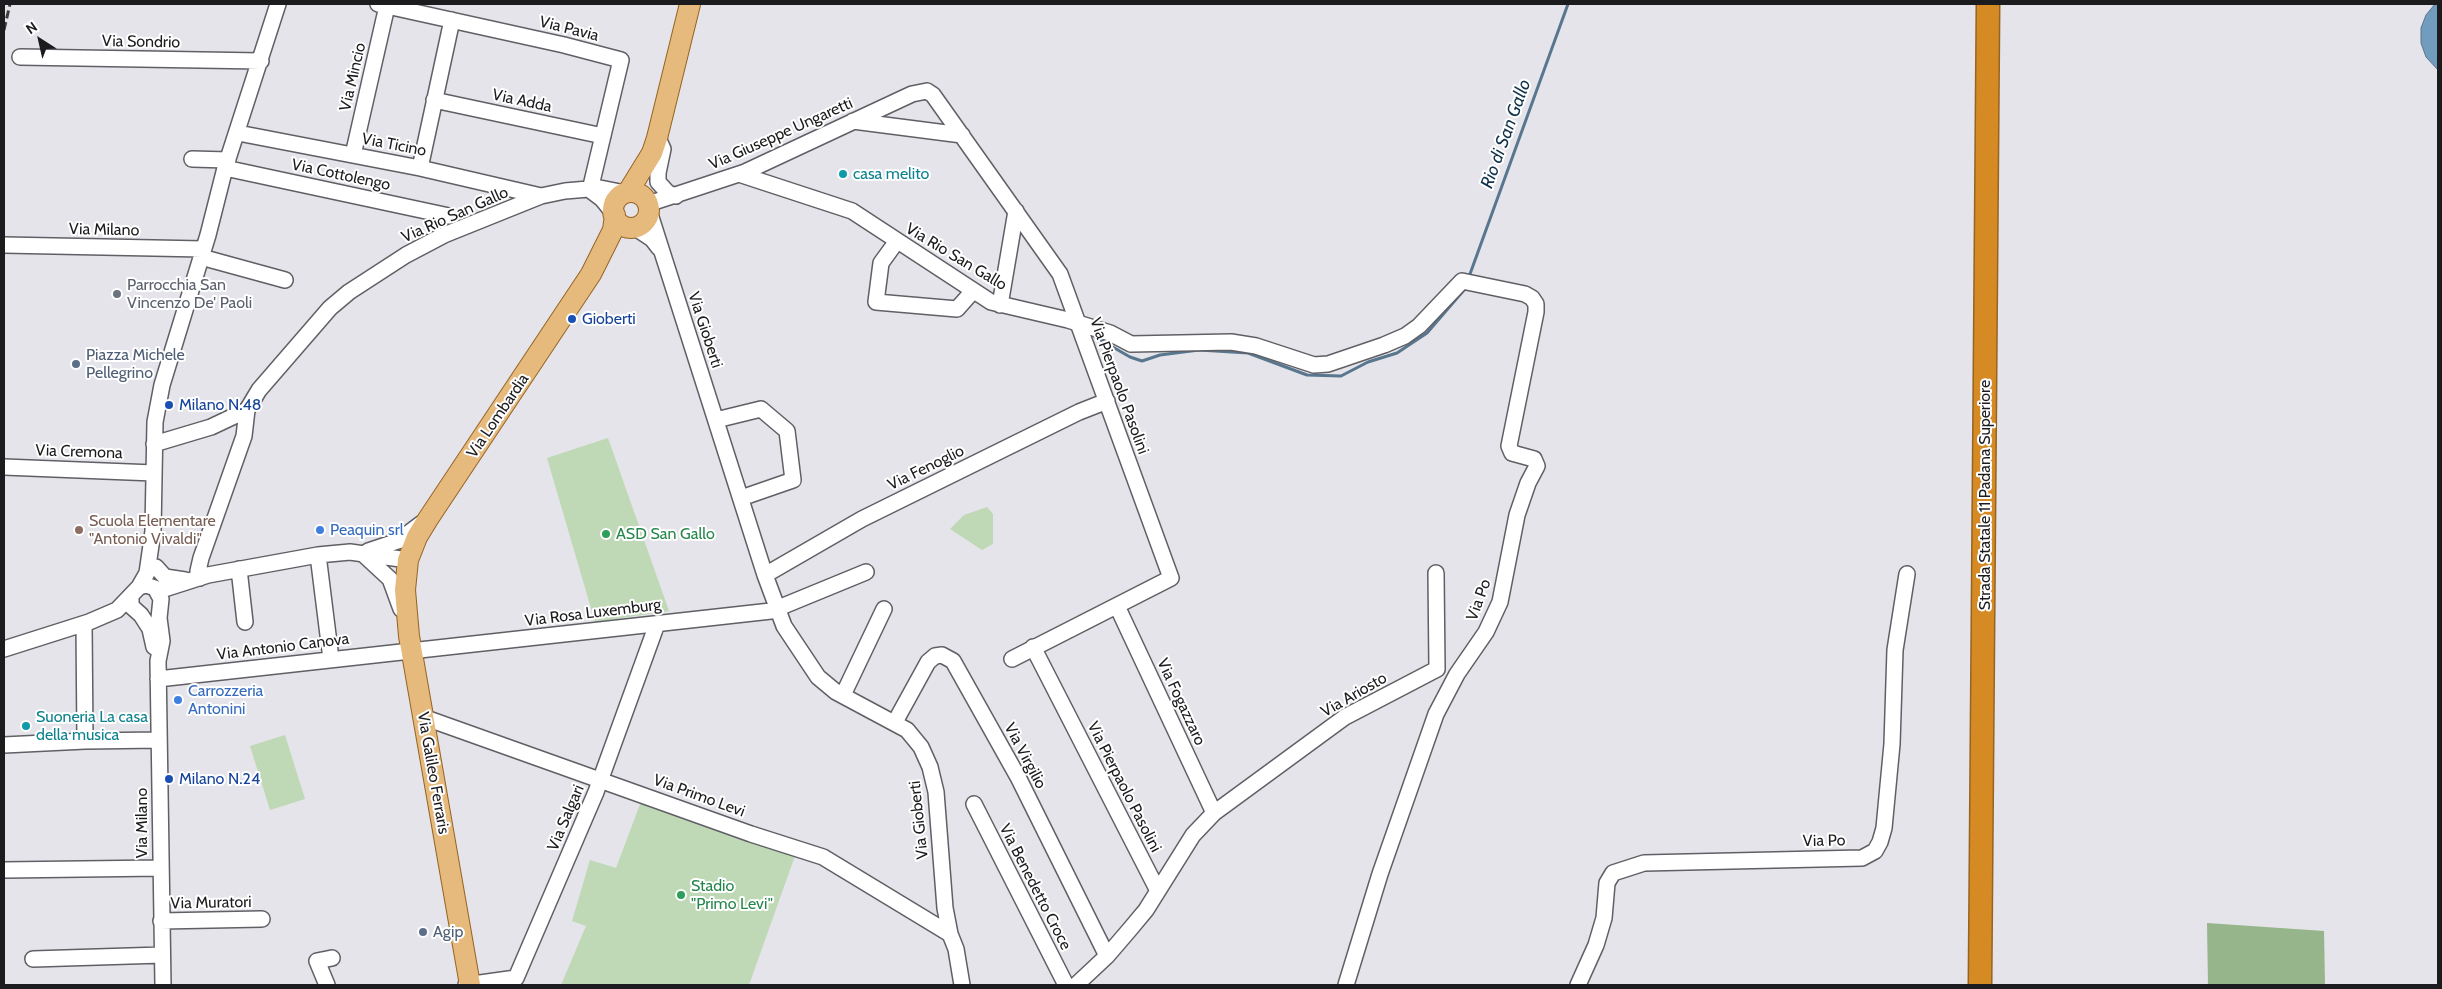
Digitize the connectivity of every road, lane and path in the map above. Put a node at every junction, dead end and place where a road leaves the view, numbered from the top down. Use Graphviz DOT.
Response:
graph roads {
  1 [pos="278,4"];
  2 [pos="690,4"];
  3 [pos="1988,4"];
  4 [pos="1999,4"];
  5 [pos="383,5"];
  6 [pos="452,20"];
  7 [pos="20,57"];
  8 [pos="261,61"];
  9 [pos="926,91"];
  10 [pos="434,100"];
  11 [pos="853,121"];
  12 [pos="238,133"];
  13 [pos="962,135"];
  14 [pos="603,136"];
  15 [pos="655,146"];
  16 [pos="353,156"];
  17 [pos="192,159"];
  18 [pos="227,164"];
  19 [pos="420,168"];
  20 [pos="739,174"];
  21 [pos="590,190"];
  22 [pos="541,196"];
  23 [pos="676,196"];
  24 [pos="639,200"];
  25 [pos="1016,211"];
  26 [pos="614,215"];
  27 [pos="449,216"];
  28 [pos="634,227"];
  29 [pos="897,241"];
  30 [pos="4,245"];
  31 [pos="661,251"];
  32 [pos="202,253"];
  33 [pos="591,274"];
  34 [pos="285,280"];
  35 [pos="1462,280"];
  36 [pos="973,291"];
  37 [pos="1000,305"];
  38 [pos="1078,324"];
  39 [pos="1107,401"];
  40 [pos="247,410"];
  41 [pos="716,420"];
  42 [pos="154,444"];
  43 [pos="4,467"];
  44 [pos="154,473"];
  45 [pos="741,498"];
  46 [pos="428,519"];
  47 [pos="153,531"];
  48 [pos="361,553"];
  49 [pos="318,555"];
  50 [pos="408,560"];
  51 [pos="156,567"];
  52 [pos="239,569"];
  53 [pos="866,572"];
  54 [pos="1436,573"];
  55 [pos="1907,574"];
  56 [pos="765,575"];
  57 [pos="197,580"];
  58 [pos="135,592"];
  59 [pos="158,598"];
  60 [pos="1117,606"];
  61 [pos="778,609"];
  62 [pos="884,609"];
  63 [pos="138,614"];
  64 [pos="245,622"];
  65 [pos="86,623"];
  66 [pos="656,624"];
  67 [pos="411,643"];
  68 [pos="1033,647"];
  69 [pos="4,649"];
  70 [pos="331,659"];
  71 [pos="1012,659"];
  72 [pos="158,661"];
  73 [pos="158,678"];
  74 [pos="843,695"];
  75 [pos="423,717"];
  76 [pos="895,722"];
  77 [pos="159,740"];
  78 [pos="85,741"];
  79 [pos="4,745"];
  80 [pos="601,780"];
  81 [pos="974,804"];
  82 [pos="1214,813"];
  83 [pos="160,868"];
  84 [pos="4,870"];
  85 [pos="1157,889"];
  86 [pos="262,919"];
  87 [pos="161,921"];
  88 [pos="950,934"];
  89 [pos="162,954"];
  90 [pos="1107,956"];
  91 [pos="332,958"];
  92 [pos="33,959"];
  93 [pos="163,985"];
  94 [pos="327,985"];
  95 [pos="468,985"];
  96 [pos="962,985"];
  97 [pos="1066,985"];
  98 [pos="1076,985"];
  99 [pos="1346,985"];
  100 [pos="1578,985"];
  101 [pos="1980,985"];
  102 [pos="1993,985"];
  1 -- 8 [label="street, Via Milano"];
  2 -- 15 [label="main road"];
  3 -- 101 [label="highway, Strada Statale 11 Padana Superiore"];
  4 -- 102 [label="highway, Strada Statale 11 Padana Superiore"];
  5 -- 6 [label="street, Via Pavia"];
  5 -- 16 [label="street, Via Mincio"];
  6 -- 10 [label="street"];
  6 -- 14 [label="street, Via Pavia"];
  7 -- 8 [label="street, Via Sondrio"];
  8 -- 12 [label="street, Via Milano"];
  9 -- 11 [label="street, Via Giuseppe Ungaretti"];
  9 -- 13 [label="street, Via Pierpaolo Pasolini"];
  10 -- 14 [label="street, Via Adda"];
  10 -- 19 [label="street"];
  11 -- 13 [label="street"];
  11 -- 20 [label="street, Via Giuseppe Ungaretti"];
  12 -- 16 [label="street, Via Ticino"];
  12 -- 18 [label="street, Via Milano"];
  13 -- 25 [label="street, Via Pierpaolo Pasolini"];
  14 -- 21 [label="street, Via Pavia"];
  15 -- 23 [label="street"];
  15 -- 24 [label="main road"];
  16 -- 19 [label="street, Via Ticino"];
  17 -- 18 [label="street"];
  18 -- 27 [label="street, Via Cottolengo"];
  18 -- 32 [label="street, Via Milano"];
  19 -- 22 [label="street, Via Ticino"];
  20 -- 23 [label="street, Via Giuseppe Ungaretti"];
  20 -- 29 [label="street, Via Rio San Gallo"];
  21 -- 22 [label="street, Via Rio San Gallo"];
  21 -- 24 [label="street, Via Rio San Gallo"];
  21 -- 26 [label="street"];
  22 -- 40 [label="street, Via Rio San Gallo"];
  23 -- 24 [label="street, Via Giuseppe Ungaretti"];
  24 -- 26 [label="main road"];
  24 -- 28 [label="main road"];
  24 -- 31 [label="street, Via Gioberti"];
  25 -- 37 [label="street"];
  25 -- 38 [label="street, Via Pierpaolo Pasolini"];
  26 -- 28 [label="main road"];
  26 -- 33 [label="main road, Via Lombardia"];
  28 -- 31 [label="street"];
  28 -- 33 [label="main road, Via Lombardia"];
  29 -- 36 [label="street, Via Rio San Gallo"];
  29 -- 36 [label="street"];
  30 -- 32 [label="street, Via Milano"];
  31 -- 41 [label="street, Via Gioberti"];
  32 -- 34 [label="street"];
  32 -- 42 [label="street, Via Milano"];
  33 -- 46 [label="main road, Via Lombardia"];
  35 -- 38 [label="street, Via Rio San Gallo"];
  35 -- 99 [label="street, Via Po"];
  36 -- 37 [label="street, Via Rio San Gallo"];
  37 -- 38 [label="street, Via Rio San Gallo"];
  38 -- 39 [label="street, Via Pierpaolo Pasolini"];
  39 -- 56 [label="street, Via Fenoglio"];
  39 -- 60 [label="street, Via Pierpaolo Pasolini"];
  40 -- 42 [label="street"];
  40 -- 57 [label="street, Via Rio San Gallo"];
  41 -- 45 [label="street, Via Gioberti"];
  41 -- 45 [label="street"];
  42 -- 44 [label="street, Via Milano"];
  43 -- 44 [label="street, Via Cremona"];
  44 -- 47 [label="street, Via Milano"];
  45 -- 56 [label="street, Via Gioberti"];
  46 -- 48 [label="street"];
  46 -- 50 [label="main road, Via Lombardia"];
  47 -- 51 [label="street, Via Milano"];
  47 -- 58 [label="street, Via Milano"];
  48 -- 49 [label="street"];
  48 -- 50 [label="street"];
  48 -- 67 [label="street"];
  49 -- 52 [label="street"];
  49 -- 70 [label="street"];
  50 -- 67 [label="main road, Via Galileo Ferraris"];
  51 -- 57 [label="street"];
  51 -- 59 [label="street, Via Milano"];
  52 -- 57 [label="street"];
  52 -- 64 [label="street"];
  53 -- 61 [label="street"];
  54 -- 82 [label="street, Via Ariosto"];
  55 -- 100 [label="street, Via Po"];
  56 -- 61 [label="street, Via Gioberti"];
  57 -- 59 [label="street"];
  58 -- 59 [label="street"];
  58 -- 63 [label="street, Via Milano"];
  58 -- 65 [label="street"];
  59 -- 63 [label="street"];
  59 -- 72 [label="street, Via Milano"];
  60 -- 68 [label="street, Via Pierpaolo Pasolini"];
  60 -- 82 [label="street, Via Fogazzaro"];
  61 -- 66 [label="street, Via Rosa Luxemburg"];
  61 -- 74 [label="street, Via Gioberti"];
  62 -- 74 [label="street"];
  63 -- 65 [label="street"];
  63 -- 72 [label="street, Via Milano"];
  65 -- 69 [label="street"];
  65 -- 78 [label="street"];
  66 -- 67 [label="street, Via Rosa Luxemburg"];
  66 -- 80 [label="street, Via Salgari"];
  67 -- 70 [label="street, Via Antonio Canova"];
  67 -- 75 [label="main road, Via Galileo Ferraris"];
  68 -- 71 [label="street, Via Pierpaolo Pasolini"];
  68 -- 85 [label="street, Via Pierpaolo Pasolini"];
  70 -- 73 [label="street, Via Antonio Canova"];
  72 -- 73 [label="street, Via Milano"];
  73 -- 77 [label="street, Via Milano"];
  74 -- 76 [label="street, Via Gioberti"];
  75 -- 80 [label="street, Via Primo Levi"];
  75 -- 95 [label="main road, Via Galileo Ferraris"];
  76 -- 88 [label="street, Via Gioberti"];
  76 -- 90 [label="street, Via Virgilio"];
  77 -- 78 [label="street"];
  77 -- 83 [label="street, Via Milano"];
  78 -- 79 [label="street"];
  80 -- 88 [label="street, Via Primo Levi"];
  80 -- 95 [label="street, Via Salgari"];
  81 -- 97 [label="street, Via Benedetto Croce"];
  82 -- 85 [label="street"];
  83 -- 84 [label="street"];
  83 -- 87 [label="street, Via Milano"];
  85 -- 90 [label="street"];
  86 -- 87 [label="street, Via Muratori"];
  87 -- 89 [label="street, Via Milano"];
  88 -- 96 [label="street, Via Gioberti"];
  89 -- 92 [label="street"];
  89 -- 93 [label="street, Via Milano"];
  90 -- 98 [label="street"];
  91 -- 94 [label="street"];
}
